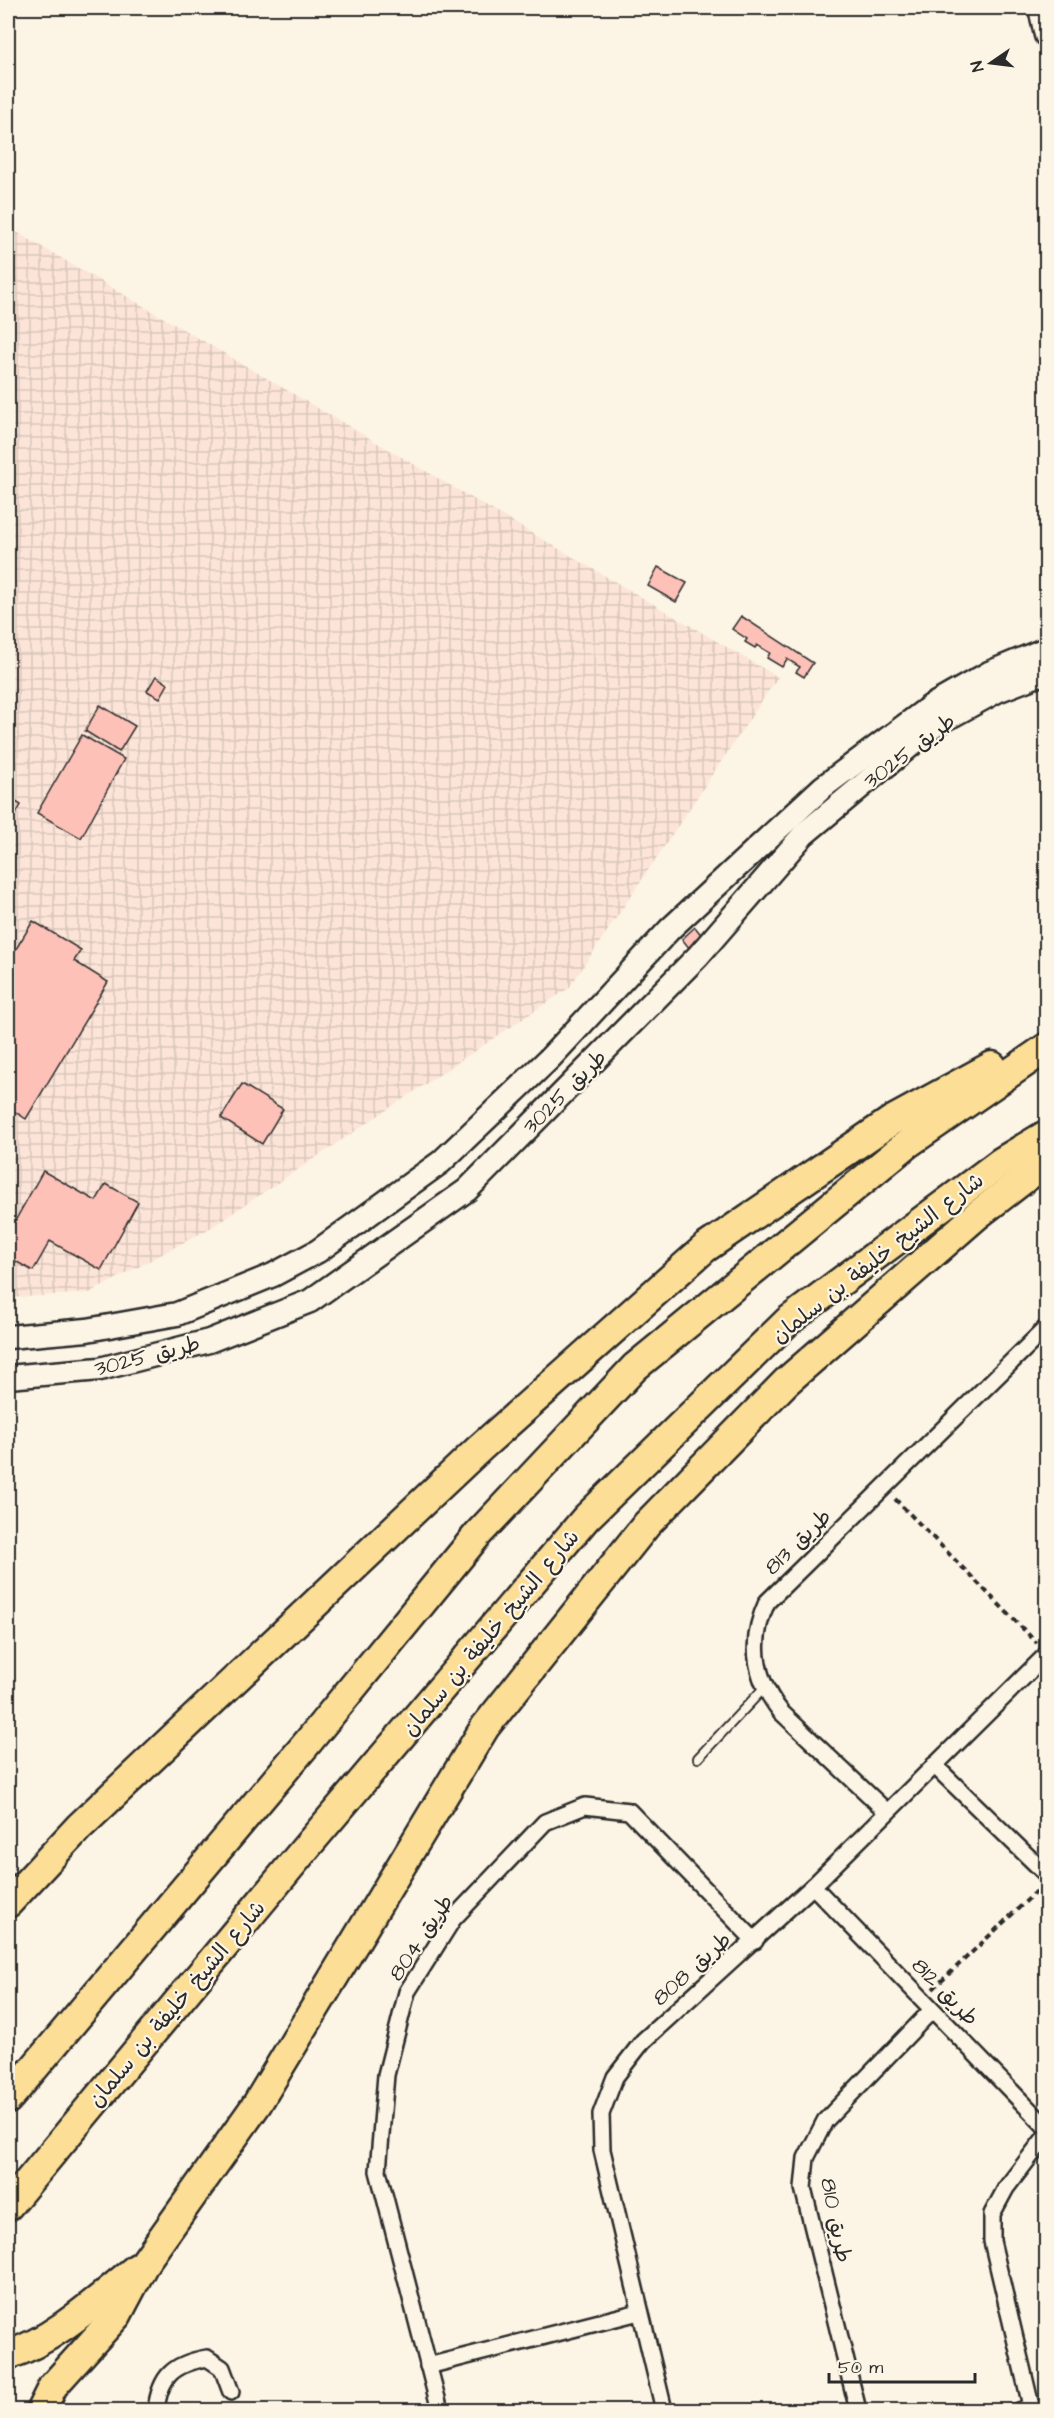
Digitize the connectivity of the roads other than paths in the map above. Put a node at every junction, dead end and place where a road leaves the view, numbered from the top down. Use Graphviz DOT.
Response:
graph roads {
  1 [pos="1040,8"];
  2 [pos="1047,35"];
  3 [pos="1047,649"];
  4 [pos="1047,672"];
  5 [pos="719,884"];
  6 [pos="741,907"];
  7 [pos="643,958"];
  8 [pos="670,985"];
  9 [pos="1047,1037"];
  10 [pos="1047,1048"];
  11 [pos="1047,1135"];
  12 [pos="441,1162"];
  13 [pos="1047,1162"];
  14 [pos="467,1190"];
  15 [pos="1047,1328"];
  16 [pos="8,1337"];
  17 [pos="8,1377"];
  18 [pos="1042,1650"];
  19 [pos="765,1687"];
  20 [pos="698,1758"];
  21 [pos="934,1765"];
  22 [pos="886,1811"];
  23 [pos="1047,1874"];
  24 [pos="813,1886"];
  25 [pos="8,1903"];
  26 [pos="755,1941"];
  27 [pos="927,2005"];
  28 [pos="8,2099"];
  29 [pos="1047,2127"];
  30 [pos="1047,2136"];
  31 [pos="8,2206"];
  32 [pos="146,2262"];
  33 [pos="639,2312"];
  34 [pos="70,2321"];
  35 [pos="8,2342"];
  36 [pos="8,2355"];
  37 [pos="428,2366"];
  38 [pos="231,2392"];
  39 [pos="1031,2407"];
  40 [pos="41,2410"];
  41 [pos="156,2410"];
  42 [pos="440,2410"];
  43 [pos="664,2410"];
  44 [pos="858,2410"];
  45 [pos="1010,2410"];
  1 -- 2 [label="street"];
  3 -- 5 [label="street, طريق 3025"];
  4 -- 6 [label="street, طريق 3025"];
  5 -- 6 [label="street"];
  5 -- 7 [label="street, طريق 3025"];
  6 -- 8 [label="street, طريق 3025"];
  7 -- 8 [label="street"];
  7 -- 12 [label="street, طريق 3025"];
  8 -- 14 [label="street, طريق 3025"];
  9 -- 25 [label="highway"];
  10 -- 28 [label="highway"];
  11 -- 31 [label="highway, شارع الشيخ خليفة بن سلمان"];
  12 -- 14 [label="street"];
  12 -- 16 [label="street, طريق 3025"];
  13 -- 32 [label="highway"];
  14 -- 17 [label="street, طريق 3025"];
  15 -- 19 [label="street, طريق 813"];
  18 -- 21 [label="street, طريق 808"];
  19 -- 20 [label="lane"];
  19 -- 22 [label="street, طريق 813"];
  21 -- 22 [label="street, طريق 808"];
  21 -- 23 [label="street"];
  22 -- 24 [label="street, طريق 808"];
  24 -- 26 [label="street, طريق 808"];
  24 -- 27 [label="street, طريق 812"];
  26 -- 33 [label="street, طريق 808"];
  26 -- 37 [label="street, طريق 804"];
  27 -- 29 [label="street, طريق 812"];
  27 -- 44 [label="street, طريق 810"];
  30 -- 39 [label="street"];
  32 -- 34 [label="highway"];
  32 -- 40 [label="highway"];
  33 -- 37 [label="street"];
  33 -- 43 [label="street, طريق 808"];
  34 -- 35 [label="highway"];
  34 -- 36 [label="highway"];
  37 -- 42 [label="street, طريق 804"];
  38 -- 41 [label="street"];
  39 -- 45 [label="lane"];
}
